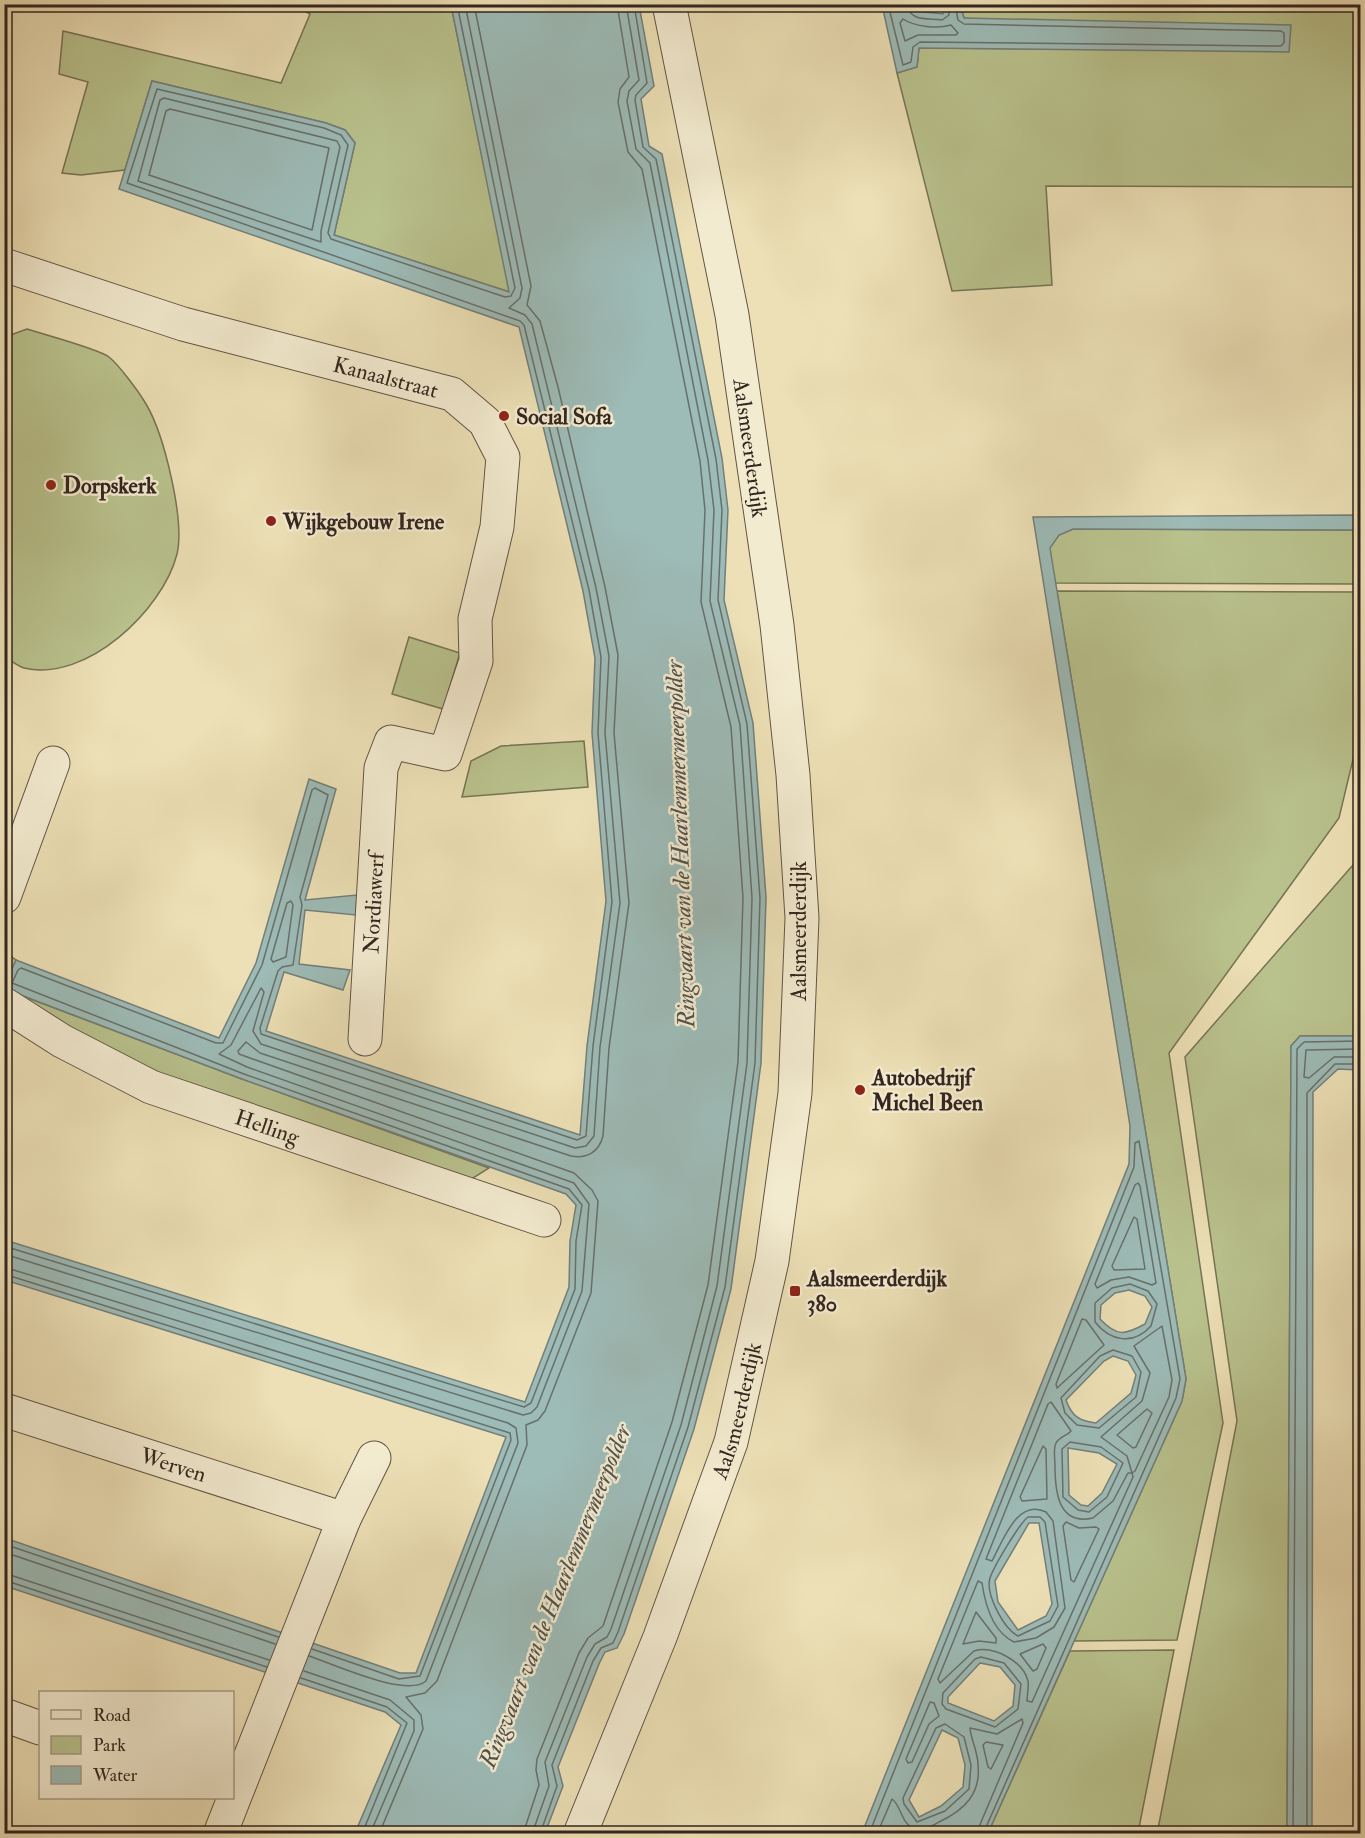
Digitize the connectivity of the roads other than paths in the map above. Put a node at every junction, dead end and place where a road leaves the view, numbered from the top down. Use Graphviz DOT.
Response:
graph roads {
  1 [pos="669,4"];
  2 [pos="4,265"];
  3 [pos="53,763"];
  4 [pos="381,768"];
  5 [pos="4,897"];
  6 [pos="4,1004"];
  7 [pos="365,1039"];
  8 [pos="544,1220"];
  9 [pos="4,1410"];
  10 [pos="374,1458"];
  11 [pos="344,1519"];
  12 [pos="4,1715"];
  13 [pos="39,1728"];
  14 [pos="234,1793"];
  15 [pos="232,1799"];
  16 [pos="220,1833"];
  17 [pos="580,1833"];
  1 -- 17 [label="street, Aalsmeerderdijk"];
  2 -- 4 [label="street, Kanaalstraat"];
  3 -- 5 [label="street"];
  4 -- 7 [label="street, Nordiawerf"];
  6 -- 8 [label="street, Helling"];
  9 -- 11 [label="street, Werven"];
  10 -- 11 [label="street"];
  11 -- 14 [label="street"];
  12 -- 13 [label="street"];
  15 -- 16 [label="street"];
}
